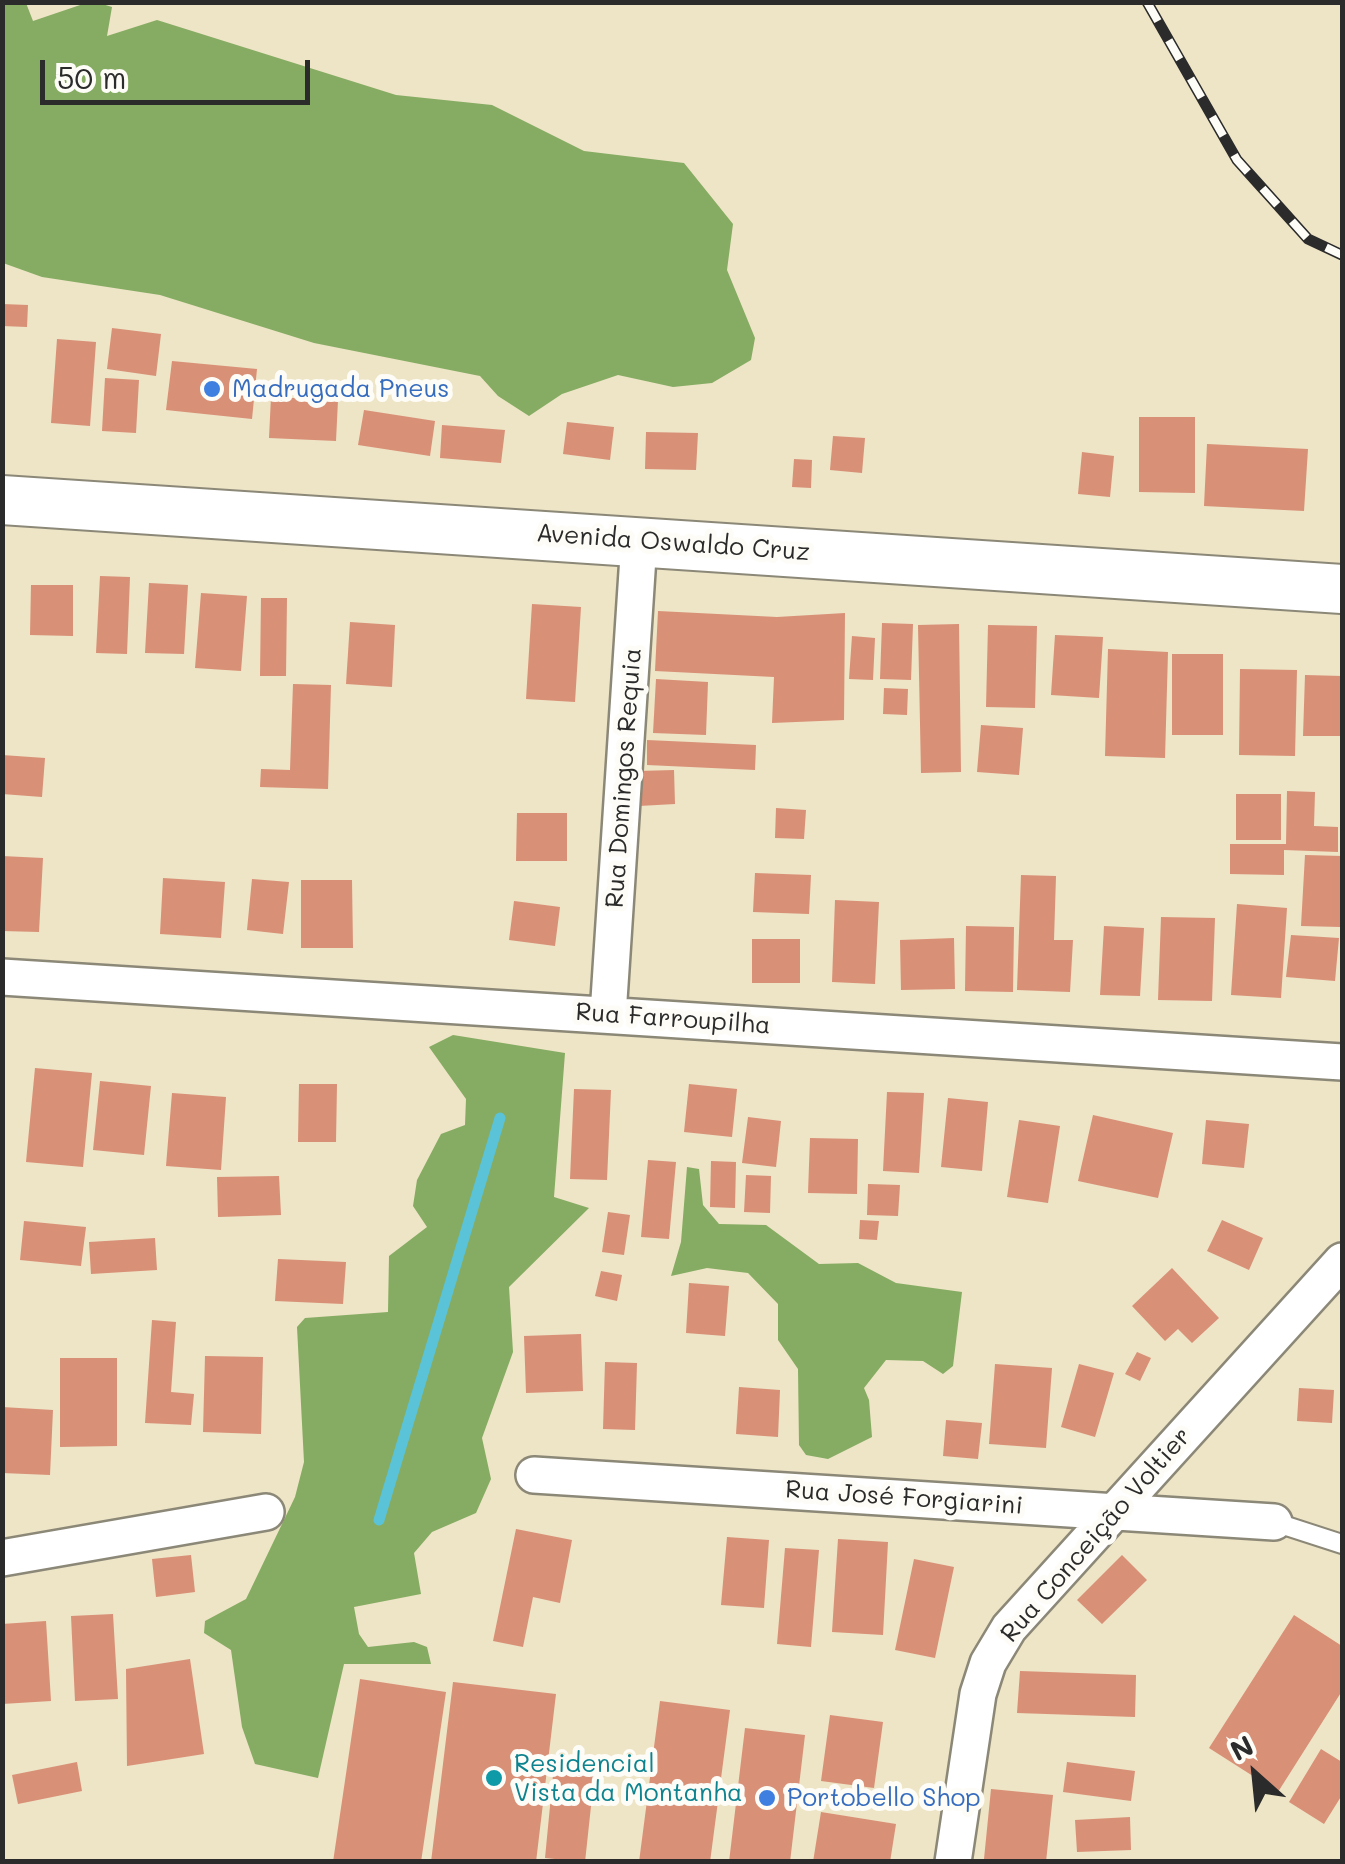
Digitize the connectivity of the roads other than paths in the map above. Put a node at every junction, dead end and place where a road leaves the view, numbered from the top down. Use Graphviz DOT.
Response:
graph roads {
  1 [pos="2,500"];
  2 [pos="639,541"];
  3 [pos="1342,589"];
  4 [pos="2,977"];
  5 [pos="608,1015"];
  6 [pos="1342,1062"];
  7 [pos="1342,1260"];
  8 [pos="534,1474"];
  9 [pos="1115,1511"];
  10 [pos="266,1512"];
  11 [pos="1274,1522"];
  12 [pos="1342,1544"];
  13 [pos="2,1558"];
  14 [pos="953,1862"];
  1 -- 2 [label="street, Avenida Oswaldo Cruz"];
  2 -- 3 [label="street, Avenida Oswaldo Cruz"];
  2 -- 5 [label="street, Rua Domingos Requia"];
  4 -- 5 [label="street, Rua Farroupilha"];
  5 -- 6 [label="street, Rua Farroupilha"];
  7 -- 9 [label="street, Rua Conceição Voltier"];
  8 -- 9 [label="street, Rua José Forgiarini"];
  9 -- 11 [label="street, Rua José Forgiarini"];
  9 -- 14 [label="street, Rua Conceição Voltier"];
  10 -- 13 [label="street"];
  11 -- 12 [label="lane"];
}
